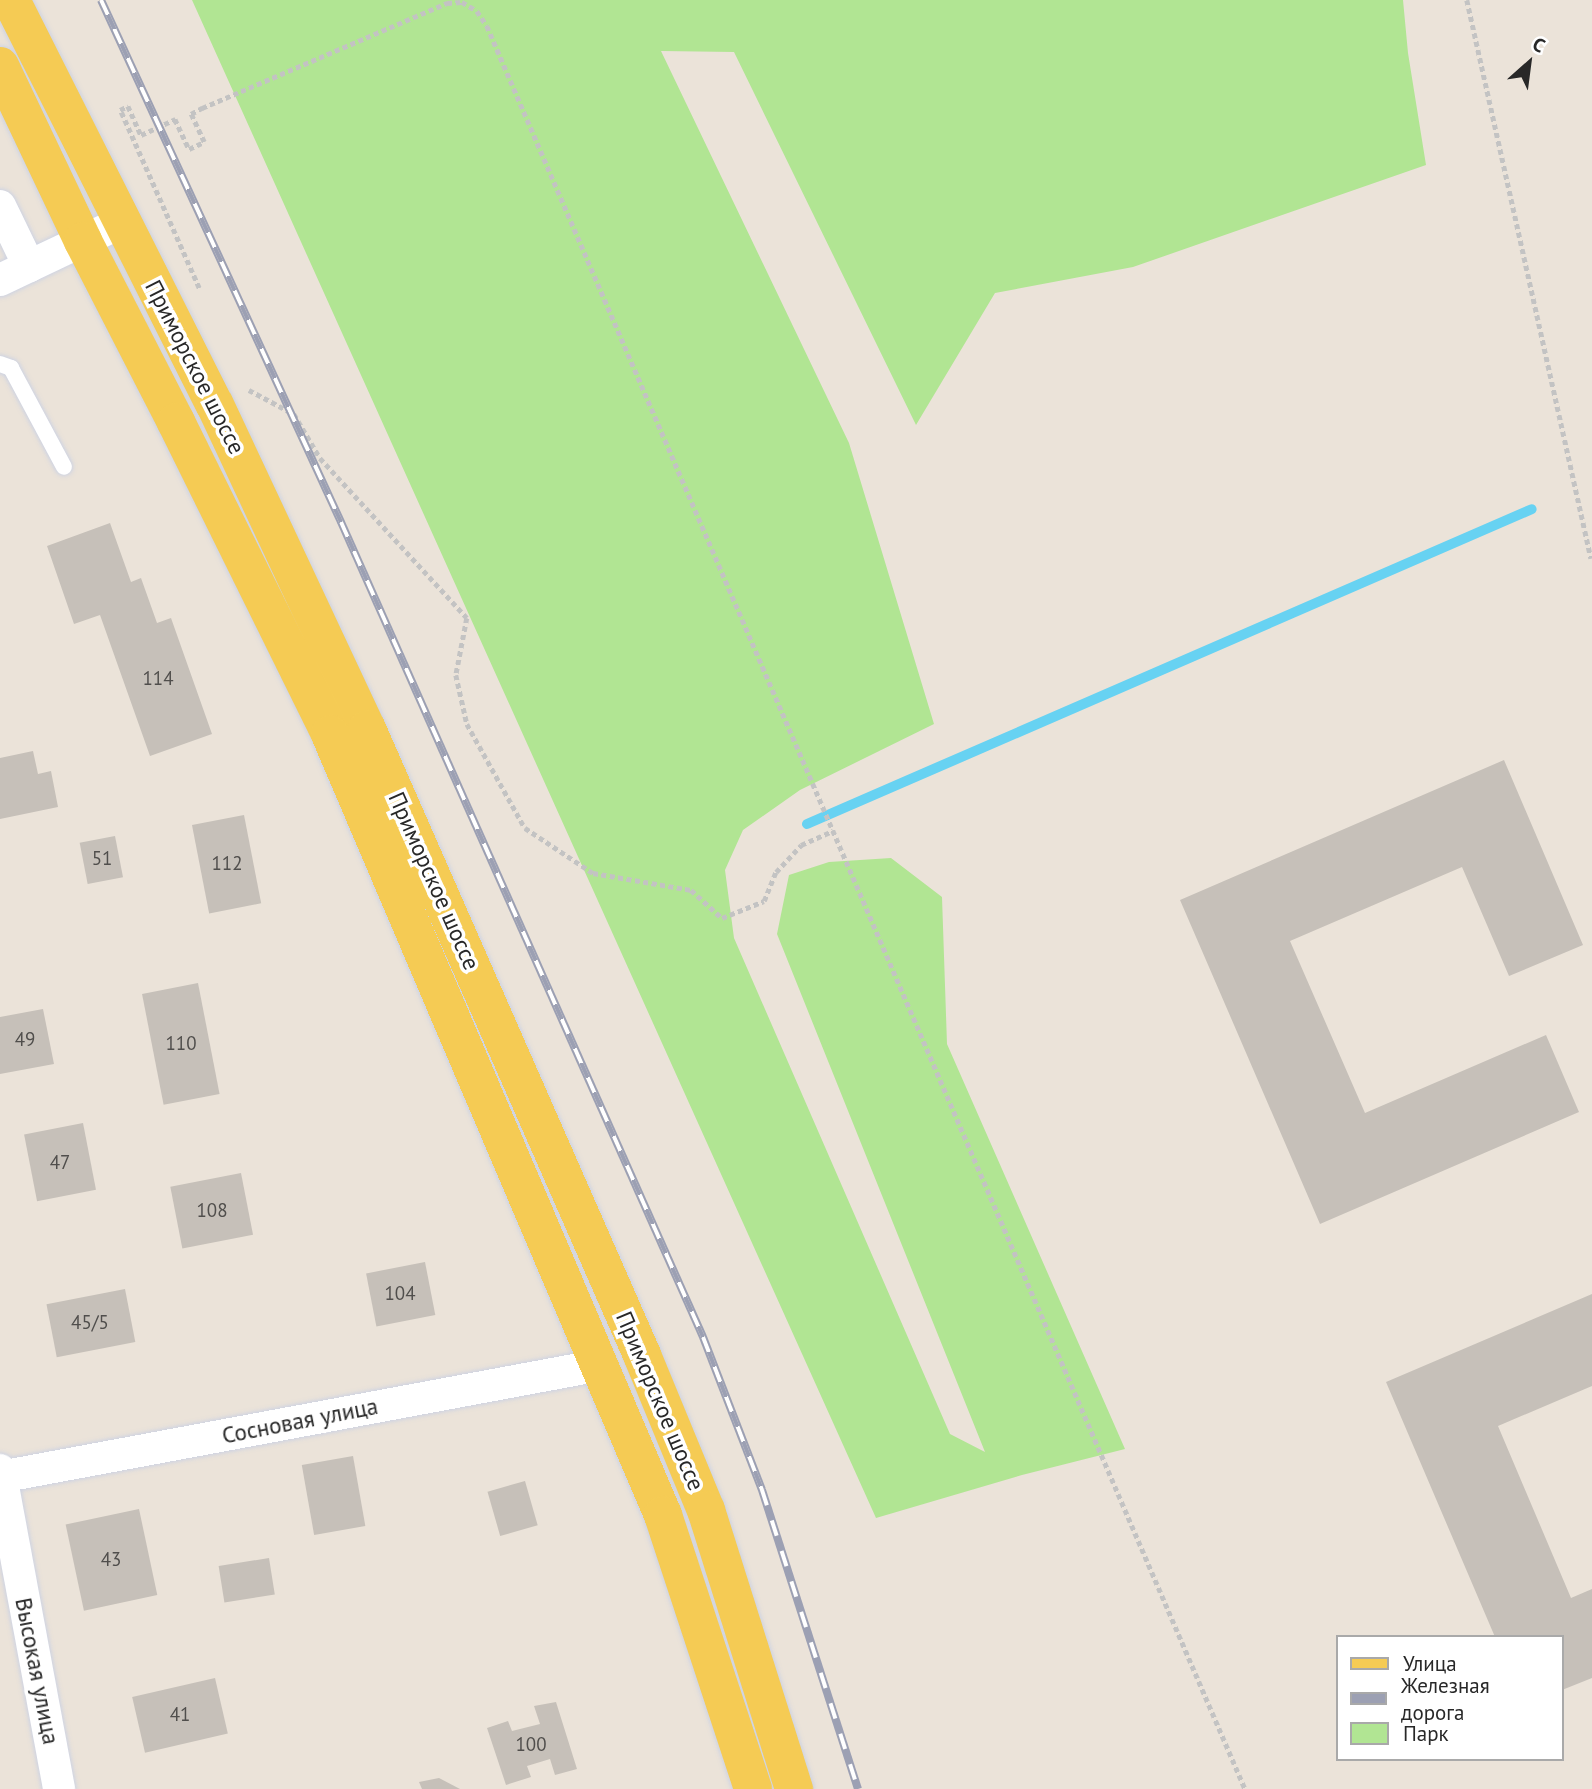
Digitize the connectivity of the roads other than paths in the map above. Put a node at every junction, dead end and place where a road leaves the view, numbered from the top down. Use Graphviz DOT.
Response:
graph roads {
  1 [pos="11,0"];
  2 [pos="0,66"];
  3 [pos="0,206"];
  4 [pos="122,222"];
  5 [pos="83,241"];
  6 [pos="29,266"];
  7 [pos="0,281"];
  8 [pos="0,364"];
  9 [pos="64,467"];
  10 [pos="601,1365"];
  11 [pos="0,1475"];
  12 [pos="60,1789"];
  13 [pos="753,1789"];
  14 [pos="793,1789"];
  1 -- 4 [label="main road, Приморское шоссе"];
  2 -- 5 [label="main road, Приморское шоссе"];
  3 -- 6 [label="street"];
  4 -- 5 [label="street"];
  4 -- 14 [label="main road, Приморское шоссе"];
  5 -- 6 [label="street"];
  5 -- 10 [label="main road, Приморское шоссе"];
  6 -- 7 [label="street"];
  8 -- 9 [label="lane"];
  10 -- 11 [label="street, Сосновая улица"];
  10 -- 13 [label="main road, Приморское шоссе"];
  11 -- 12 [label="street, Высокая улица"];
}
